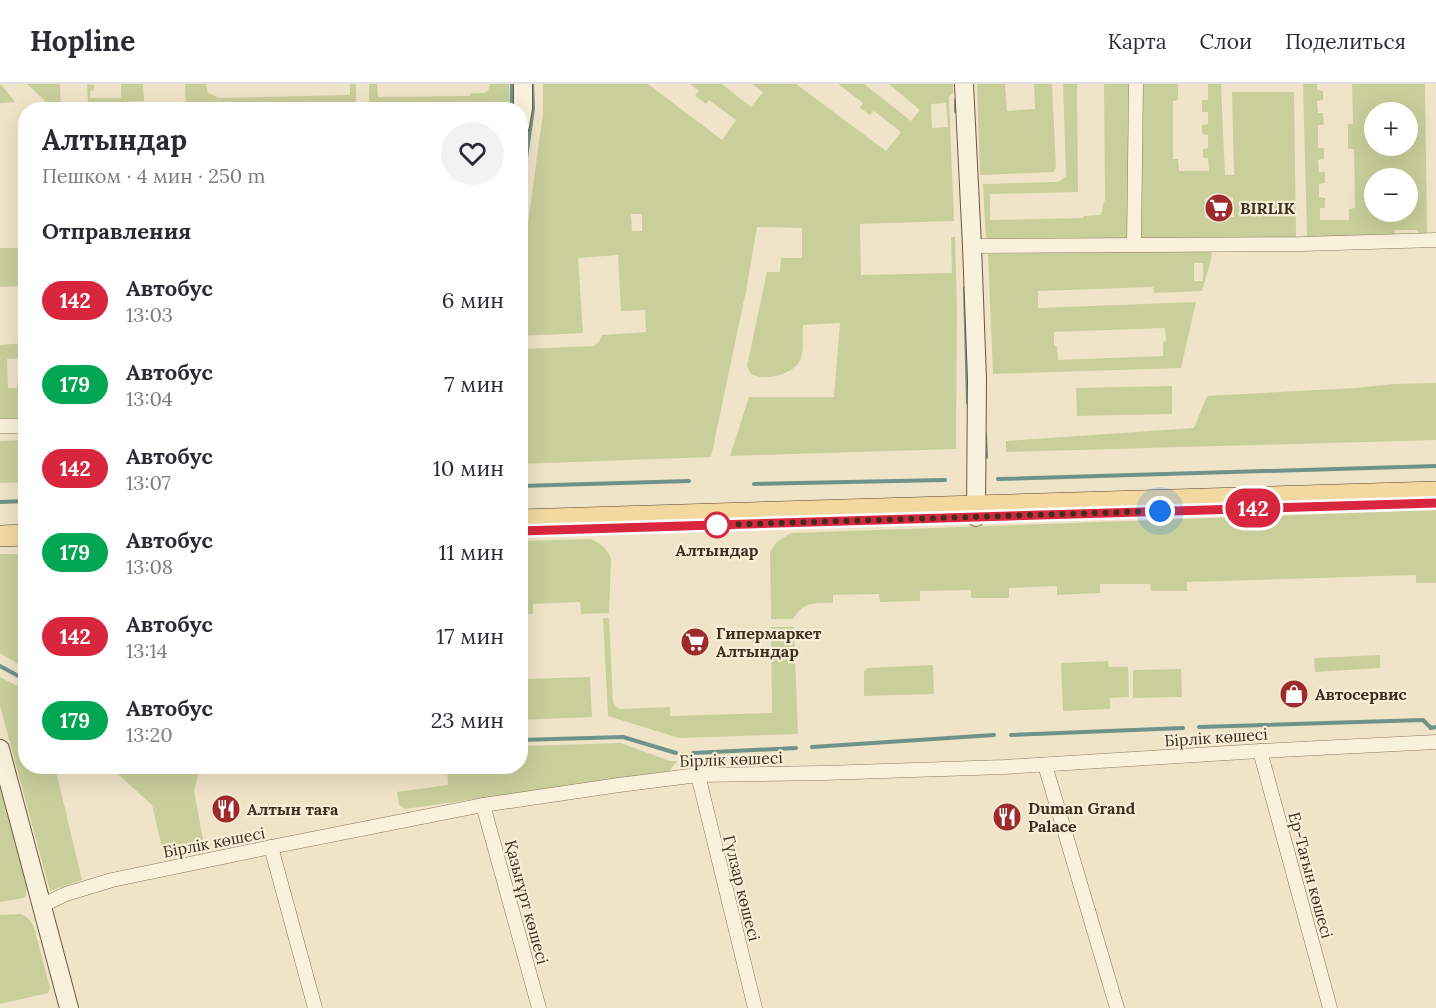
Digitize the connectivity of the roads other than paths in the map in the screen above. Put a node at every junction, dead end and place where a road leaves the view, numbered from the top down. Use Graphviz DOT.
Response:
graph roads {
  1 [pos="523,84"];
  2 [pos="964,84"];
  3 [pos="1136,84"];
  4 [pos="523,102"];
  5 [pos="1436,240"];
  6 [pos="1134,244"];
  7 [pos="972,246"];
  8 [pos="0,426"];
  9 [pos="18,426"];
  10 [pos="1436,492"];
  11 [pos="1436,503"];
  12 [pos="976,511"];
  13 [pos="528,520"];
  14 [pos="528,531"];
  15 [pos="18,535"];
  16 [pos="0,536"];
  17 [pos="18,546"];
  18 [pos="0,547"];
  19 [pos="1436,742"];
  20 [pos="0,749"];
  21 [pos="1260,751"];
  22 [pos="1044,765"];
  23 [pos="698,775"];
  24 [pos="483,805"];
  25 [pos="271,847"];
  26 [pos="41,906"];
  27 [pos="69,1008"];
  28 [pos="315,1008"];
  29 [pos="539,1008"];
  30 [pos="754,1008"];
  31 [pos="1117,1008"];
  32 [pos="1330,1008"];
  1 -- 4 [label="street"];
  2 -- 7 [label="street"];
  3 -- 6 [label="street"];
  5 -- 6 [label="street"];
  6 -- 7 [label="street"];
  7 -- 12 [label="street"];
  8 -- 9 [label="street"];
  10 -- 12 [label="main road"];
  11 -- 12 [label="main road"];
  12 -- 13 [label="main road"];
  12 -- 14 [label="main road"];
  15 -- 16 [label="main road"];
  17 -- 18 [label="main road"];
  19 -- 21 [label="street, Бірлік көшесі"];
  20 -- 26 [label="street"];
  21 -- 22 [label="street, Бірлік көшесі"];
  21 -- 32 [label="street, Ер-Тағын көшесі"];
  22 -- 23 [label="street, Бірлік көшесі"];
  22 -- 31 [label="street"];
  23 -- 24 [label="street, Бірлік көшесі"];
  23 -- 30 [label="street, Гүлзар көшесі"];
  24 -- 25 [label="street, Бірлік көшесі"];
  24 -- 29 [label="street, Қазығұрт көшесі"];
  25 -- 26 [label="street, Бірлік көшесі"];
  25 -- 28 [label="street"];
  26 -- 27 [label="street"];
}
